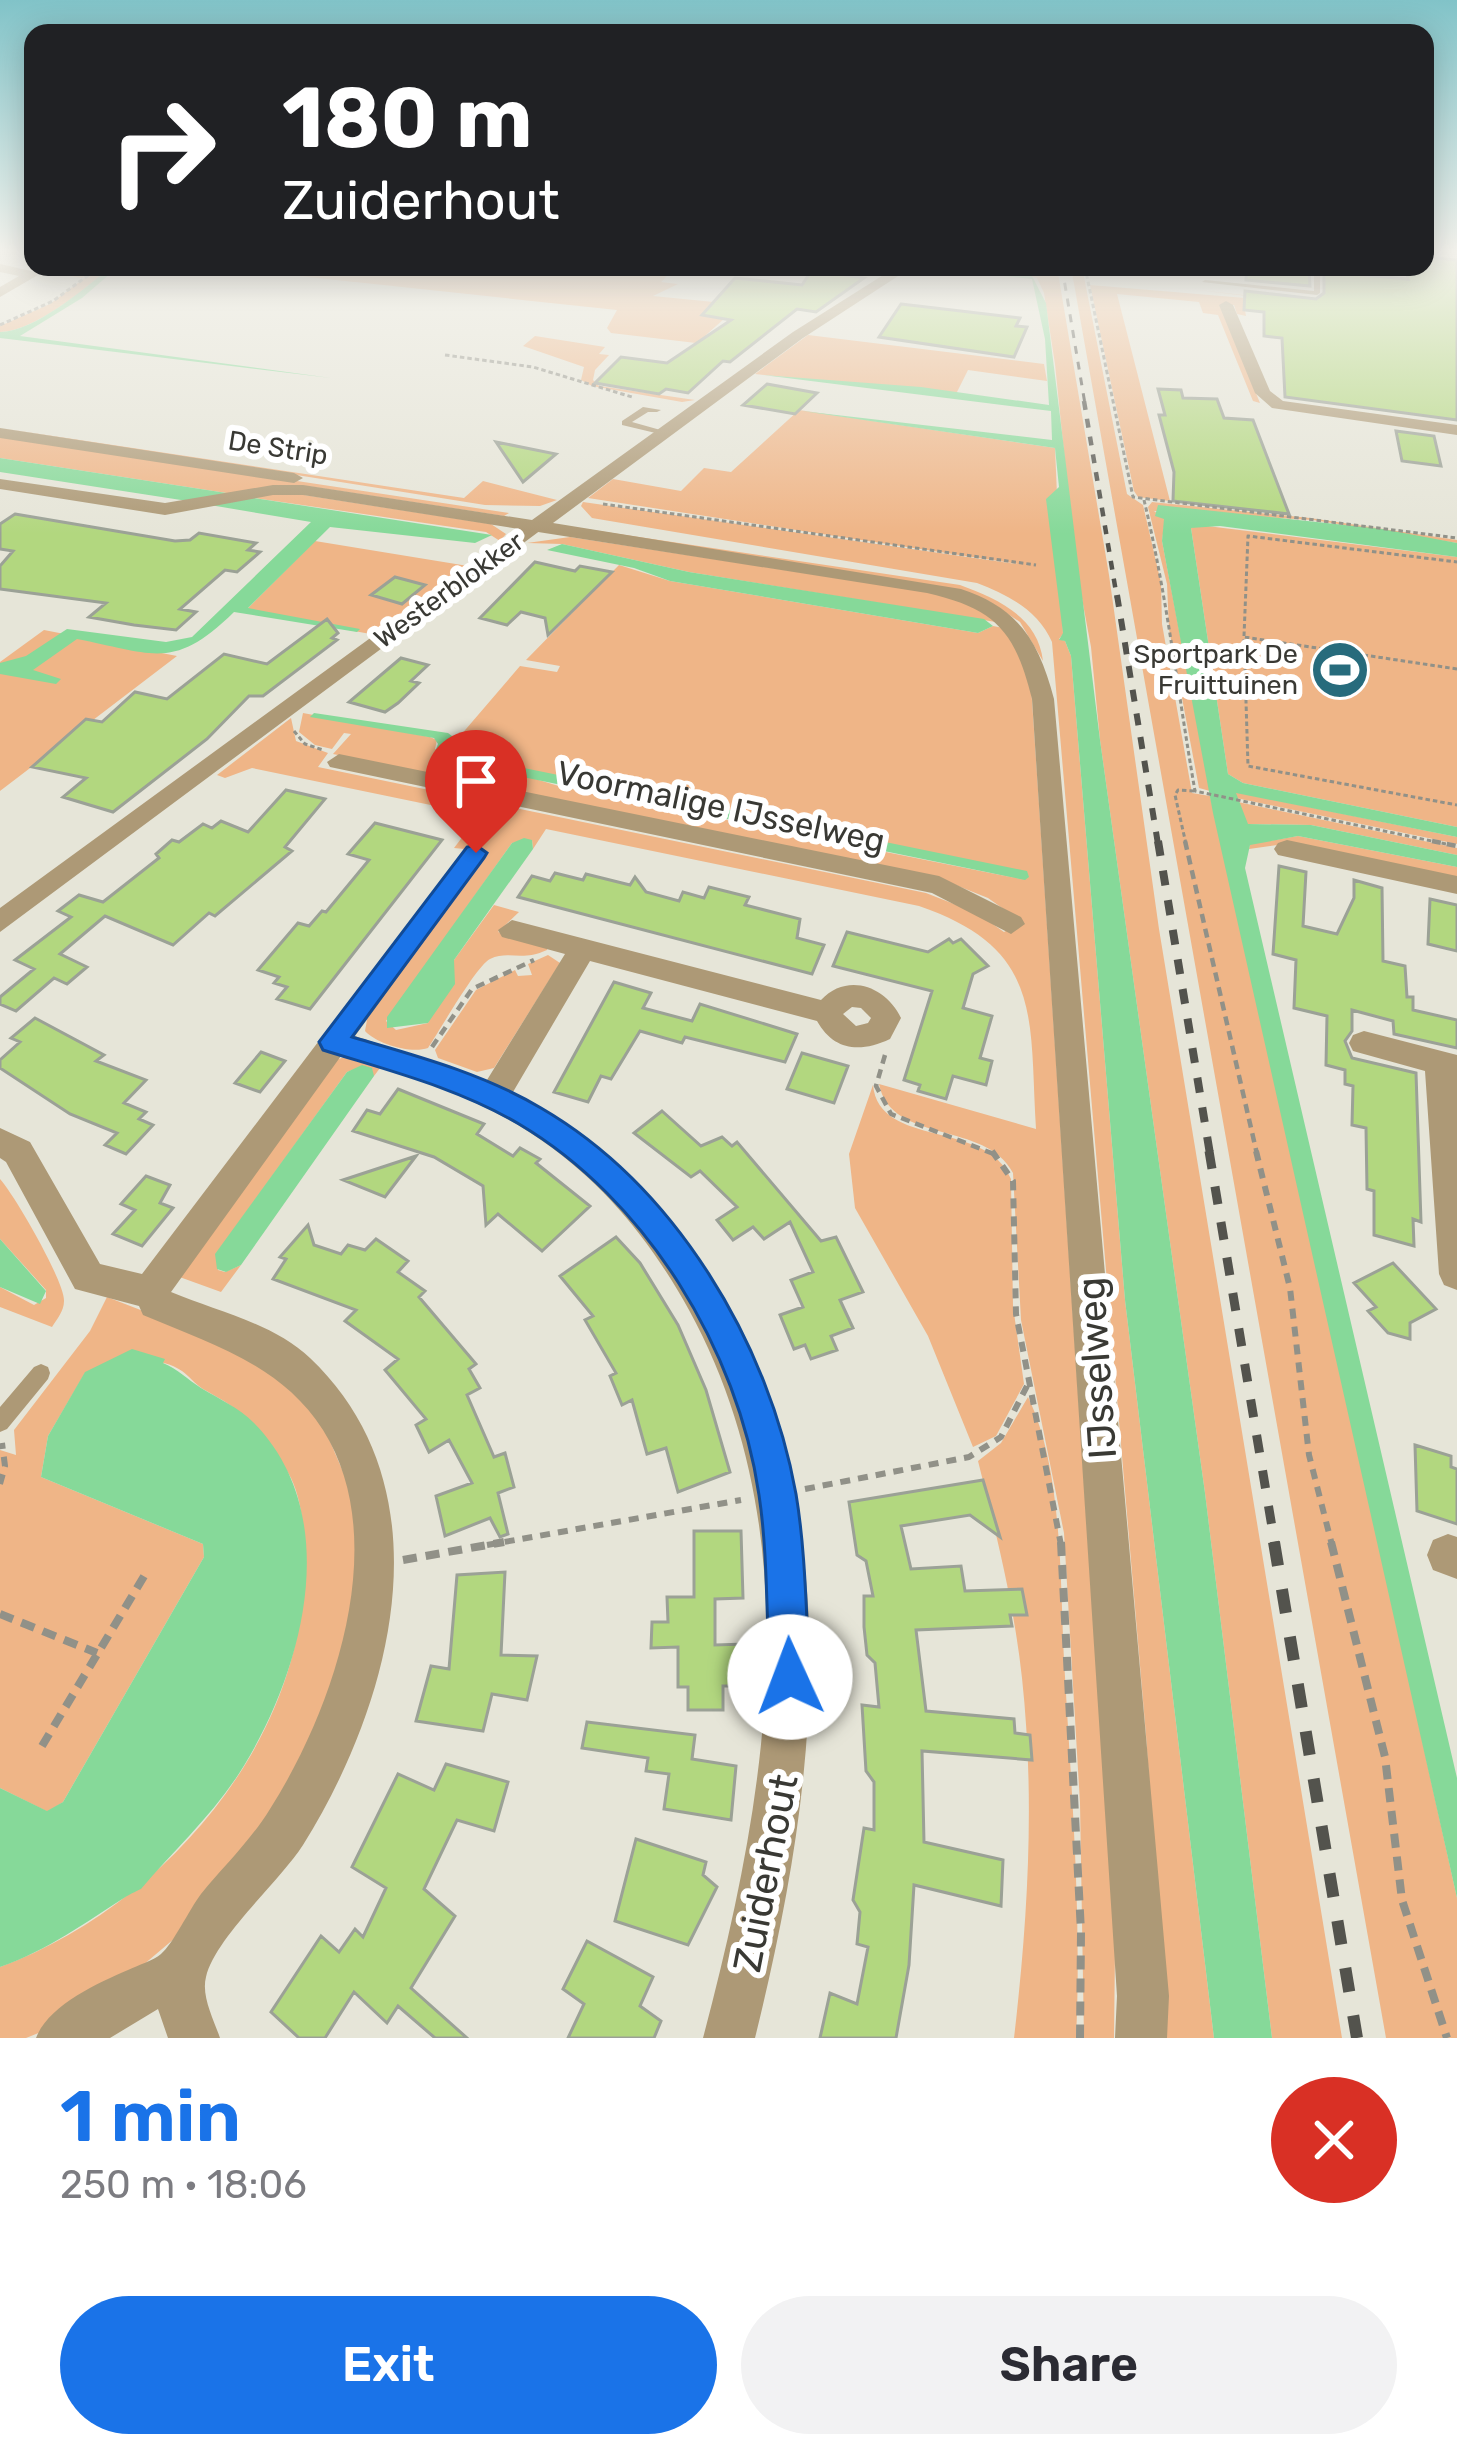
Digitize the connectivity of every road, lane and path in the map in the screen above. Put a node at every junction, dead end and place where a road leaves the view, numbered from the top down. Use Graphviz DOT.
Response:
graph roads {
  1 [pos="785,344"];
  2 [pos="1100,344"];
  3 [pos="1243,344"];
  4 [pos="445,355"];
  5 [pos="692,411"];
  6 [pos="1457,430"];
  7 [pos="0,433"];
  8 [pos="661,433"];
  9 [pos="0,484"];
  10 [pos="574,498"];
  11 [pos="1144,500"];
  12 [pos="541,522"];
  13 [pos="1457,538"];
  14 [pos="1457,562"];
  15 [pos="1036,566"];
  16 [pos="1244,637"];
  17 [pos="1457,669"];
  18 [pos="309,693"];
  19 [pos="339,762"];
  20 [pos="1198,792"];
  21 [pos="1457,805"];
  22 [pos="1457,846"];
  23 [pos="1287,849"];
  24 [pos="476,853"];
  25 [pos="1457,885"];
  26 [pos="0,922"];
  27 [pos="1011,924"];
  28 [pos="512,930"];
  29 [pos="576,946"];
  30 [pos="867,1036"];
  31 [pos="333,1042"];
  32 [pos="1364,1043"];
  33 [pos="418,1066"];
  34 [pos="1449,1066"];
  35 [pos="493,1098"];
  36 [pos="0,1142"];
  37 [pos="1457,1274"];
  38 [pos="152,1293"];
  39 [pos="41,1373"];
  40 [pos="1028,1383"];
  41 [pos="0,1422"];
  42 [pos="0,1438"];
  43 [pos="0,1484"];
  44 [pos="777,1494"];
  45 [pos="374,1565"];
  46 [pos="146,1573"];
  47 [pos="0,1614"];
  48 [pos="98,1653"];
  49 [pos="42,1746"];
  50 [pos="181,1972"];
  51 [pos="1449,2035"];
  52 [pos="62,2038"];
  53 [pos="194,2038"];
  54 [pos="729,2038"];
  55 [pos="1080,2038"];
  56 [pos="1141,2038"];
  1 -- 5 [label="street, Westerblokker"];
  2 -- 11 [label="path"];
  3 -- 6 [label="street"];
  4 -- 5 [label="path"];
  5 -- 8 [label="street, Westerblokker"];
  5 -- 8 [label="lane"];
  7 -- 12 [label="street, De Strip"];
  8 -- 10 [label="street, Westerblokker"];
  9 -- 12 [label="street, De Strip"];
  10 -- 12 [label="street, Westerblokker"];
  10 -- 15 [label="path"];
  11 -- 13 [label="path"];
  11 -- 20 [label="path"];
  12 -- 18 [label="street, Westerblokker"];
  12 -- 56 [label="street, IJsselweg"];
  14 -- 16 [label="path"];
  16 -- 17 [label="path"];
  16 -- 21 [label="path"];
  18 -- 19 [label="path"];
  18 -- 26 [label="street, Westerblokker"];
  19 -- 27 [label="street, Voormalige IJsselweg"];
  20 -- 22 [label="path"];
  20 -- 51 [label="path"];
  23 -- 25 [label="street"];
  24 -- 31 [label="street"];
  28 -- 29 [label="street"];
  29 -- 30 [label="street"];
  29 -- 33 [label="path"];
  29 -- 35 [label="street"];
  30 -- 40 [label="path"];
  31 -- 33 [label="street, Zuiderhout"];
  31 -- 38 [label="street"];
  32 -- 34 [label="street"];
  33 -- 35 [label="street, Zuiderhout"];
  34 -- 37 [label="street"];
  35 -- 44 [label="street, Zuiderhout"];
  36 -- 38 [label="street"];
  38 -- 45 [label="street"];
  39 -- 41 [label="lane"];
  40 -- 44 [label="path"];
  40 -- 55 [label="path"];
  42 -- 43 [label="path"];
  44 -- 45 [label="path"];
  44 -- 54 [label="street, Zuiderhout"];
  45 -- 50 [label="street"];
  46 -- 48 [label="path"];
  47 -- 48 [label="path"];
  48 -- 49 [label="path"];
  50 -- 52 [label="street"];
  50 -- 53 [label="street"];
}
